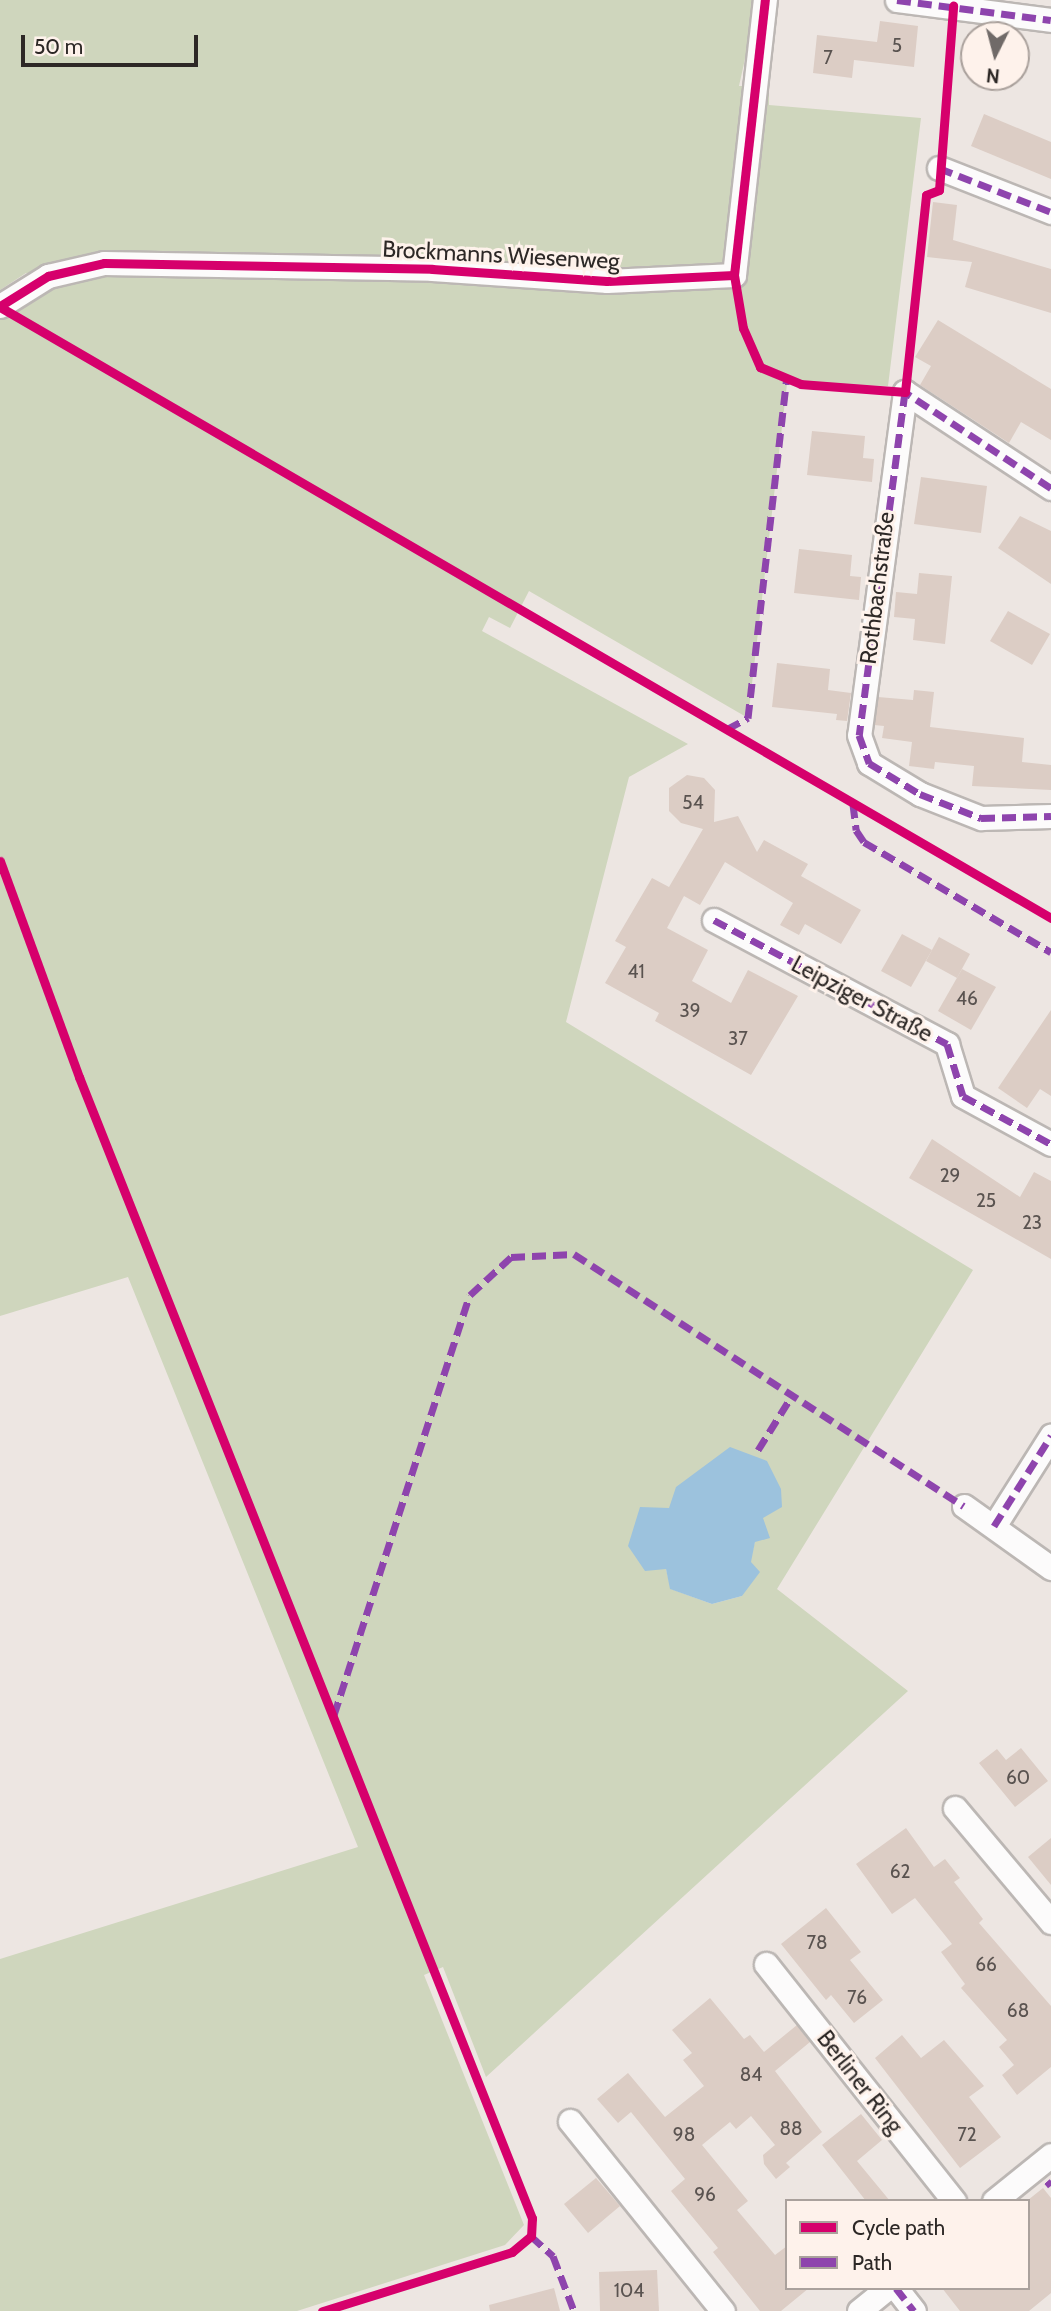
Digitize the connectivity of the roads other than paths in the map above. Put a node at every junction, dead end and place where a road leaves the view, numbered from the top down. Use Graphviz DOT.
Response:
graph roads {
  1 [pos="765,0"];
  2 [pos="897,0"];
  3 [pos="986,5"];
  4 [pos="1051,20"];
  5 [pos="939,167"];
  6 [pos="1051,212"];
  7 [pos="0,306"];
  8 [pos="1051,488"];
  9 [pos="1051,816"];
  10 [pos="714,920"];
  11 [pos="1051,1144"];
  12 [pos="1051,1436"];
  13 [pos="964,1506"];
  14 [pos="994,1526"];
  15 [pos="1051,1568"];
  16 [pos="956,1808"];
  17 [pos="1051,1922"];
  18 [pos="766,1964"];
  19 [pos="570,2121"];
  20 [pos="1051,2155"];
  21 [pos="952,2199"];
  22 [pos="997,2199"];
  23 [pos="885,2290"];
  24 [pos="898,2290"];
  25 [pos="723,2311"];
  26 [pos="859,2311"];
  27 [pos="914,2311"];
  1 -- 7 [label="street, Brockmanns Wiesenweg"];
  2 -- 3 [label="street"];
  3 -- 4 [label="street"];
  5 -- 6 [label="street"];
  8 -- 9 [label="street, Rothbachstraße"];
  10 -- 11 [label="street, Leipziger Straße"];
  12 -- 14 [label="street"];
  13 -- 14 [label="street"];
  14 -- 15 [label="street"];
  16 -- 17 [label="street"];
  18 -- 21 [label="street, Berliner Ring"];
  19 -- 25 [label="street"];
  20 -- 22 [label="street"];
  23 -- 26 [label="street"];
  24 -- 27 [label="street"];
}
